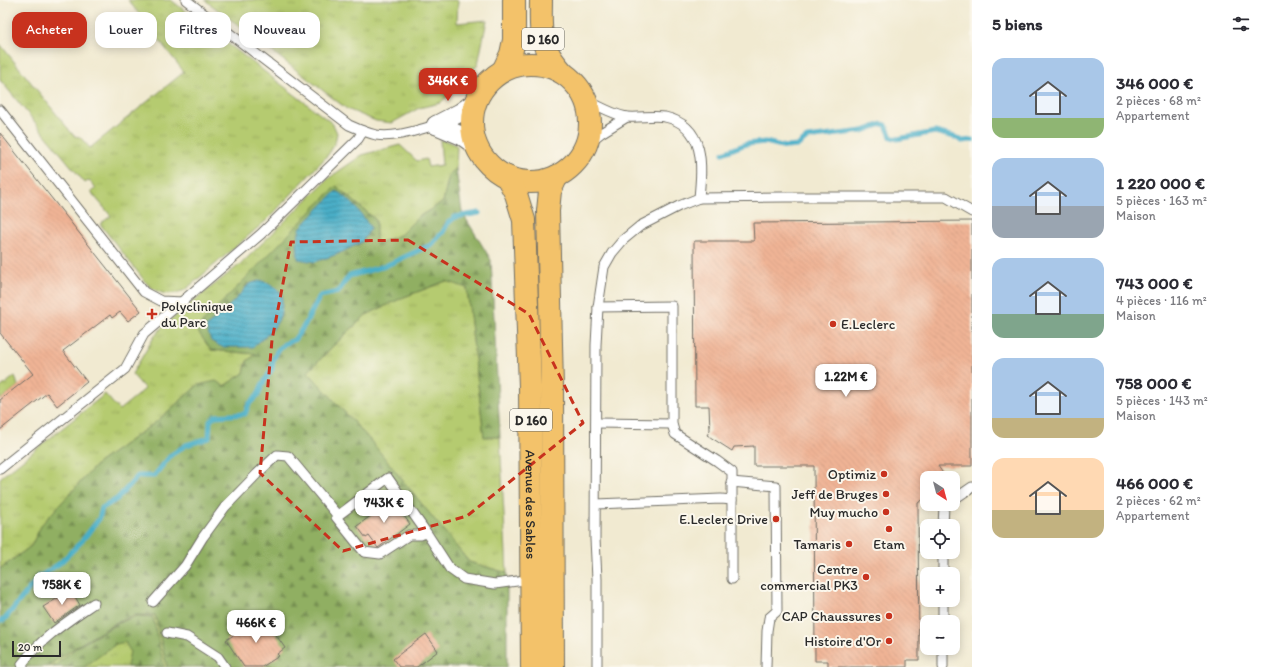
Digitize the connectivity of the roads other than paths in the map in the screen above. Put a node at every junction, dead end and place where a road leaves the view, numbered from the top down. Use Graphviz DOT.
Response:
graph roads {
  1 [pos="186,0"];
  2 [pos="514,0"];
  3 [pos="541,0"];
  4 [pos="503,71"];
  5 [pos="562,72"];
  6 [pos="586,100"];
  7 [pos="475,102"];
  8 [pos="0,110"];
  9 [pos="627,118"];
  10 [pos="436,125"];
  11 [pos="363,131"];
  12 [pos="586,145"];
  13 [pos="476,146"];
  14 [pos="557,176"];
  15 [pos="507,177"];
  16 [pos="698,198"];
  17 [pos="972,212"];
  18 [pos="183,302"];
  19 [pos="598,307"];
  20 [pos="596,423"];
  21 [pos="672,424"];
  22 [pos="0,469"];
  23 [pos="731,482"];
  24 [pos="972,487"];
  25 [pos="960,495"];
  26 [pos="732,500"];
  27 [pos="596,504"];
  28 [pos="338,516"];
  29 [pos="426,532"];
  30 [pos="532,579"];
  31 [pos="732,579"];
  32 [pos="154,602"];
  33 [pos="94,603"];
  34 [pos="167,633"];
  35 [pos="943,655"];
  36 [pos="24,667"];
  37 [pos="225,667"];
  38 [pos="532,667"];
  39 [pos="553,667"];
  40 [pos="596,667"];
  41 [pos="766,667"];
  42 [pos="943,667"];
  1 -- 11 [label="lane"];
  2 -- 4 [label="main road, D 160"];
  3 -- 5 [label="main road, D 160"];
  4 -- 5 [label="main road"];
  4 -- 7 [label="main road"];
  5 -- 6 [label="main road"];
  6 -- 9 [label="lane"];
  6 -- 12 [label="main road"];
  7 -- 10 [label="street"];
  7 -- 13 [label="main road"];
  8 -- 18 [label="lane"];
  9 -- 12 [label="lane"];
  9 -- 16 [label="lane"];
  10 -- 11 [label="lane"];
  10 -- 13 [label="street"];
  11 -- 18 [label="lane"];
  12 -- 14 [label="main road"];
  13 -- 15 [label="main road"];
  14 -- 15 [label="main road"];
  14 -- 39 [label="main road, Avenue des Sables / D 160"];
  15 -- 30 [label="main road, Avenue des Sables / D 160"];
  16 -- 17 [label="lane"];
  16 -- 19 [label="lane"];
  18 -- 22 [label="lane"];
  19 -- 20 [label="lane"];
  19 -- 21 [label="lane"];
  20 -- 21 [label="lane"];
  20 -- 27 [label="lane"];
  21 -- 23 [label="lane"];
  23 -- 26 [label="lane"];
  23 -- 41 [label="lane"];
  24 -- 25 [label="lane"];
  26 -- 27 [label="lane"];
  26 -- 31 [label="lane"];
  27 -- 40 [label="lane"];
  28 -- 29 [label="lane"];
  28 -- 29 [label="lane"];
  28 -- 32 [label="lane"];
  29 -- 30 [label="lane"];
  30 -- 38 [label="main road, Avenue des Sables / D 160"];
  33 -- 36 [label="lane"];
  34 -- 37 [label="lane"];
  35 -- 42 [label="lane"];
}
